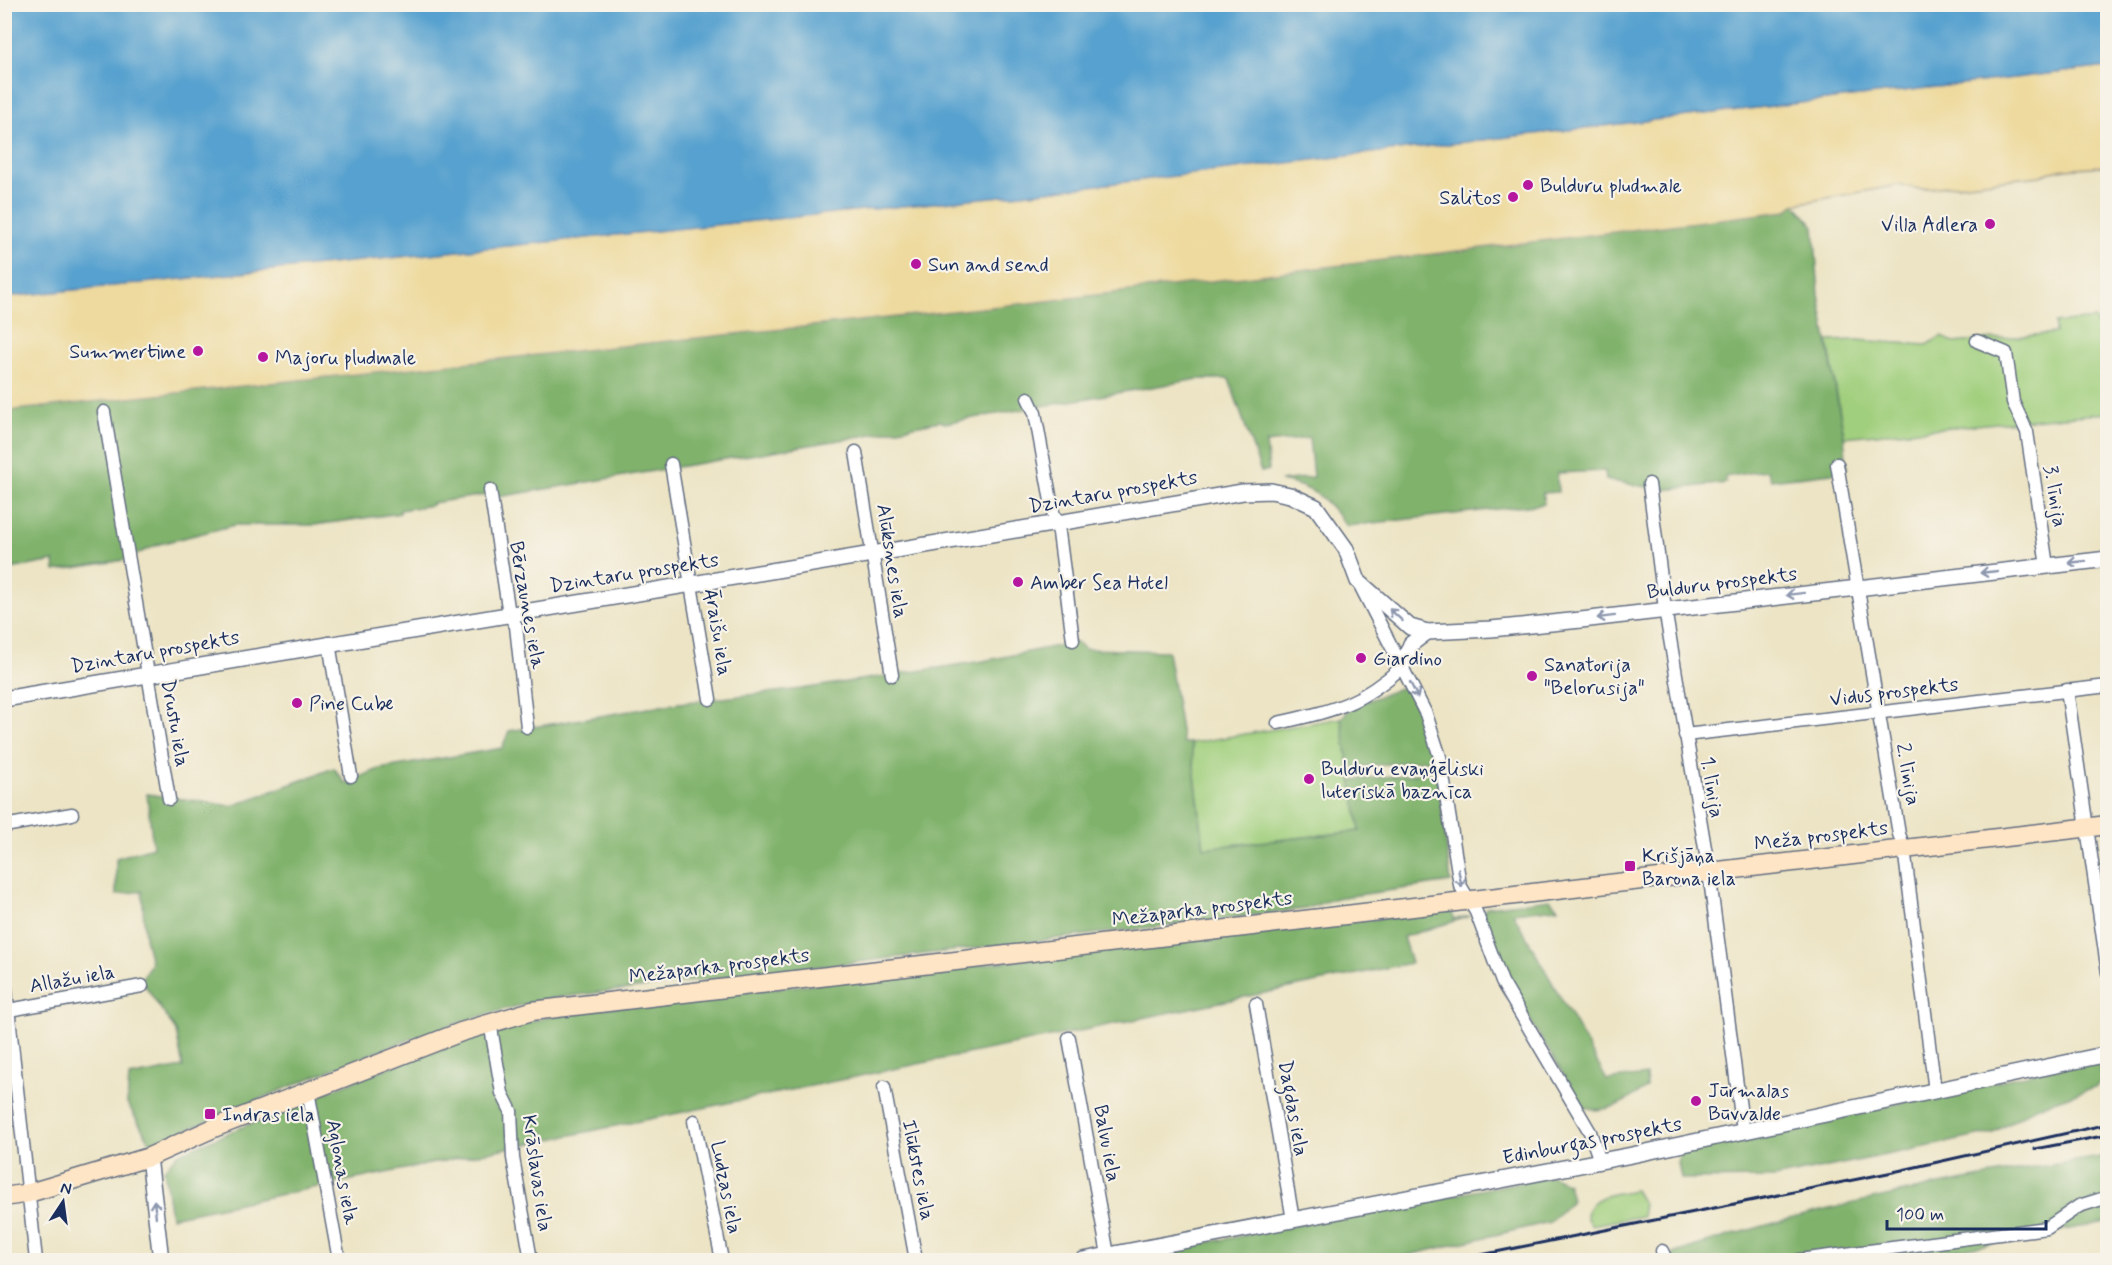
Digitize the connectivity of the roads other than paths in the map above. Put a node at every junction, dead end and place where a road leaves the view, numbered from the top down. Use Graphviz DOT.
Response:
graph roads {
  1 [pos="1977,341"];
  2 [pos="1028,398"];
  3 [pos="104,412"];
  4 [pos="856,452"];
  5 [pos="671,464"];
  6 [pos="1837,464"];
  7 [pos="1649,484"];
  8 [pos="490,490"];
  9 [pos="1056,522"];
  10 [pos="873,554"];
  11 [pos="2108,559"];
  12 [pos="2047,566"];
  13 [pos="1358,582"];
  14 [pos="692,584"];
  15 [pos="1857,587"];
  16 [pos="1665,609"];
  17 [pos="509,614"];
  18 [pos="1427,632"];
  19 [pos="1073,640"];
  20 [pos="329,643"];
  21 [pos="1402,667"];
  22 [pos="148,674"];
  23 [pos="892,675"];
  24 [pos="2108,686"];
  25 [pos="2067,690"];
  26 [pos="4,699"];
  27 [pos="710,699"];
  28 [pos="1879,712"];
  29 [pos="1278,723"];
  30 [pos="527,727"];
  31 [pos="1685,735"];
  32 [pos="351,776"];
  33 [pos="169,799"];
  34 [pos="72,814"];
  35 [pos="2108,825"];
  36 [pos="4,826"];
  37 [pos="2089,827"];
  38 [pos="1904,848"];
  39 [pos="1709,872"];
  40 [pos="1469,900"];
  41 [pos="4,972"];
  42 [pos="2108,973"];
  43 [pos="142,986"];
  44 [pos="1256,1004"];
  45 [pos="9,1010"];
  46 [pos="490,1022"];
  47 [pos="1070,1038"];
  48 [pos="2108,1054"];
  49 [pos="884,1087"];
  50 [pos="308,1091"];
  51 [pos="1935,1091"];
  52 [pos="694,1121"];
  53 [pos="1743,1131"];
  54 [pos="149,1157"];
  55 [pos="1600,1161"];
  56 [pos="29,1193"];
  57 [pos="4,1197"];
  58 [pos="2108,1197"];
  59 [pos="1293,1220"];
  60 [pos="1911,1247"];
  61 [pos="1108,1255"];
  62 [pos="36,1260"];
  63 [pos="161,1260"];
  64 [pos="339,1260"];
  65 [pos="531,1260"];
  66 [pos="722,1260"];
  67 [pos="916,1260"];
  68 [pos="1083,1260"];
  69 [pos="1799,1260"];
  70 [pos="1914,1260"];
  1 -- 12 [label="street, 3. līnija"];
  2 -- 9 [label="street"];
  3 -- 22 [label="street, Drustu iela"];
  4 -- 10 [label="street, Alūksnes iela"];
  5 -- 14 [label="street, Āraišu iela"];
  6 -- 15 [label="street, 2. līnija"];
  7 -- 16 [label="street, 1. līnija"];
  8 -- 17 [label="street, Bērzaunes iela"];
  9 -- 10 [label="street, Dzintaru prospekts"];
  9 -- 13 [label="street, Dzintaru prospekts"];
  9 -- 19 [label="street"];
  10 -- 14 [label="street, Dzintaru prospekts"];
  10 -- 23 [label="street, Alūksnes iela"];
  11 -- 12 [label="street, Bulduru prospekts, one-way"];
  12 -- 15 [label="street, Bulduru prospekts, one-way"];
  18 -- 13 [label="street, Bulduru prospekts, one-way"];
  13 -- 21 [label="street"];
  14 -- 17 [label="street, Dzintaru prospekts"];
  14 -- 27 [label="street, Āraišu iela"];
  15 -- 16 [label="street, Bulduru prospekts, one-way"];
  15 -- 28 [label="street, 2. līnija"];
  16 -- 18 [label="street, Bulduru prospekts, one-way"];
  16 -- 31 [label="street, 1. līnija"];
  17 -- 20 [label="street, Dzintaru prospekts"];
  17 -- 30 [label="street, Bērzaunes iela"];
  18 -- 21 [label="street"];
  20 -- 22 [label="street, Dzintaru prospekts"];
  20 -- 32 [label="street"];
  21 -- 29 [label="street"];
  21 -- 40 [label="street, one-way"];
  22 -- 26 [label="street, Dzintaru prospekts"];
  22 -- 33 [label="street, Drustu iela"];
  24 -- 25 [label="street, Vidus prospekts"];
  25 -- 28 [label="street, Vidus prospekts"];
  25 -- 37 [label="street"];
  28 -- 31 [label="street, Vidus prospekts"];
  28 -- 38 [label="street, 2. līnija"];
  31 -- 39 [label="street, 1. līnija"];
  34 -- 36 [label="street"];
  35 -- 37 [label="main road, Meža prospekts"];
  37 -- 38 [label="main road, Meža prospekts"];
  37 -- 42 [label="street"];
  38 -- 39 [label="main road, Meža prospekts"];
  38 -- 51 [label="street, 2. līnija"];
  39 -- 40 [label="main road, Meža prospekts"];
  39 -- 53 [label="street, 1. līnija"];
  40 -- 46 [label="main road, Mežaparka prospekts"];
  40 -- 55 [label="street"];
  41 -- 45 [label="street"];
  43 -- 45 [label="street, Allažu iela"];
  44 -- 59 [label="street, Dagdas iela"];
  45 -- 56 [label="street"];
  46 -- 50 [label="main road, Mežaparka prospekts"];
  46 -- 65 [label="street, Krāslavas iela"];
  47 -- 61 [label="street, Balvu iela"];
  48 -- 51 [label="street, Edinburgas prospekts"];
  49 -- 67 [label="street, Ilūkstes iela"];
  50 -- 54 [label="main road, Mežaparka prospekts"];
  50 -- 64 [label="street, Aglonas iela"];
  51 -- 53 [label="street, Edinburgas prospekts"];
  52 -- 66 [label="street, Ludzas iela"];
  53 -- 55 [label="street, Edinburgas prospekts"];
  54 -- 56 [label="main road, Mežaparka prospekts"];
  63 -- 54 [label="street, one-way"];
  55 -- 59 [label="street, Edinburgas prospekts"];
  56 -- 57 [label="main road, Mežaparka prospekts"];
  56 -- 62 [label="street"];
  58 -- 60 [label="street"];
  59 -- 61 [label="street, Edinburgas prospekts"];
  60 -- 69 [label="street"];
  60 -- 70 [label="street"];
  61 -- 68 [label="street, Edinburgas prospekts"];
}
